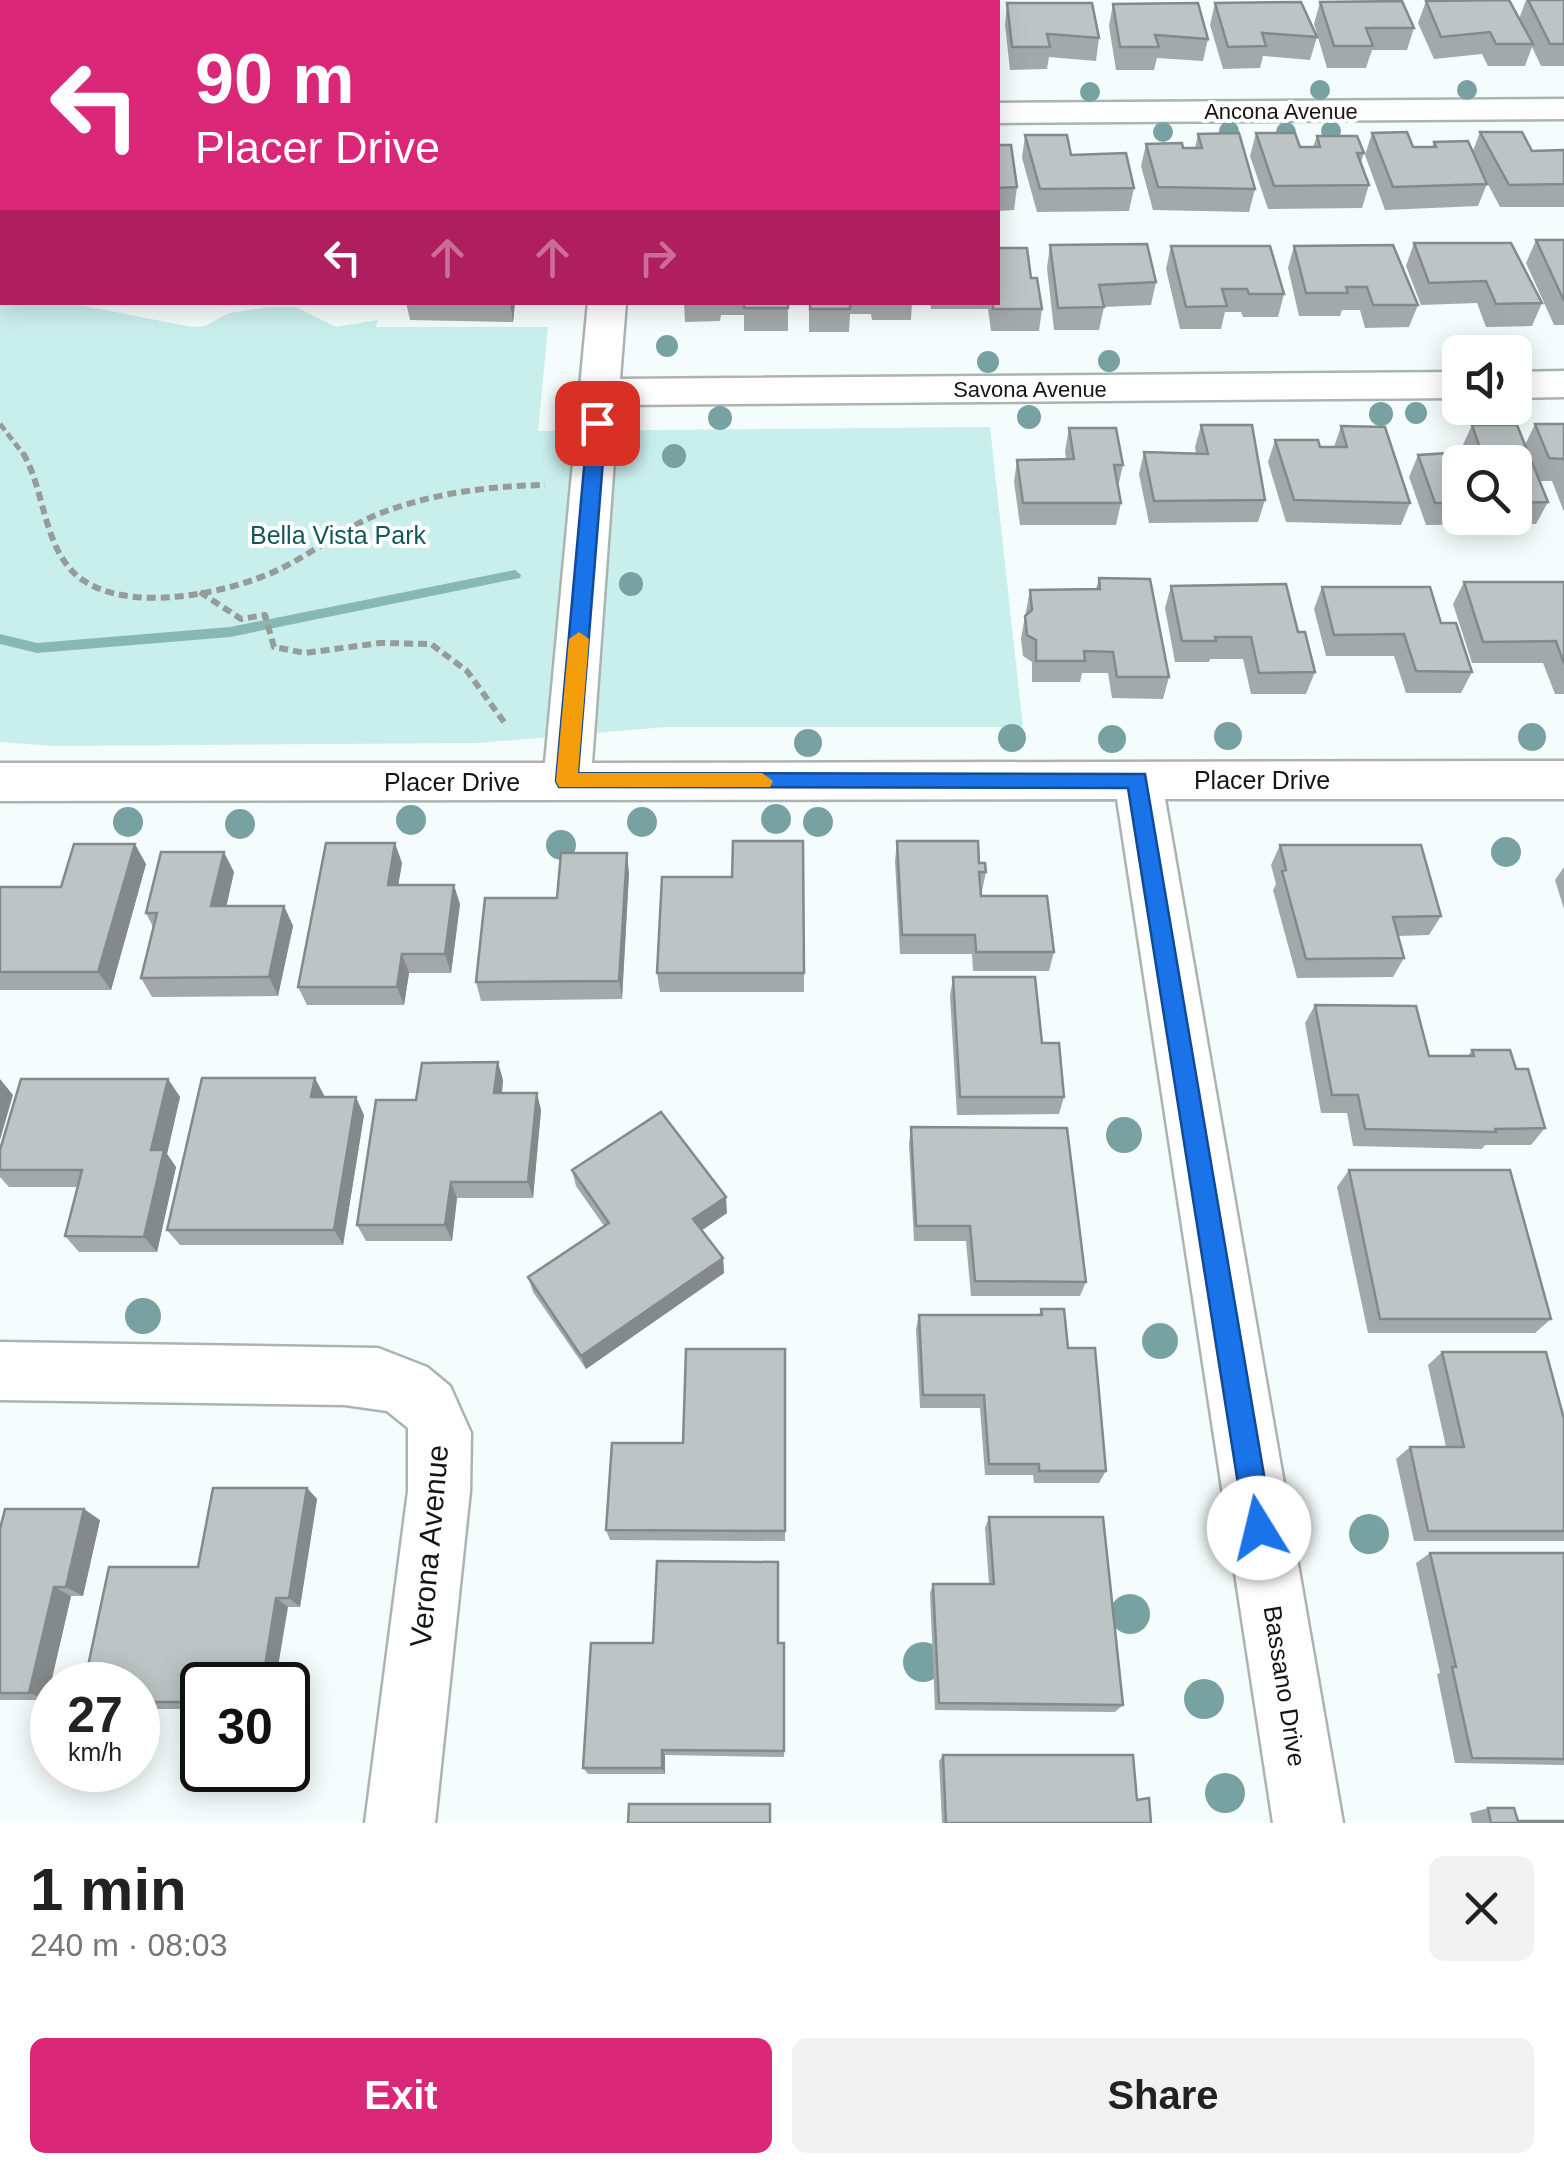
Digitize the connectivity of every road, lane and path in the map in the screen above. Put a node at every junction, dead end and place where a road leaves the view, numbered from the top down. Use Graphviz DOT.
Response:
graph roads {
  1 [pos="1564,109"];
  2 [pos="1000,113"];
  3 [pos="606,305"];
  4 [pos="1564,384"];
  5 [pos="1442,385"];
  6 [pos="1532,385"];
  7 [pos="600,392"];
  8 [pos="0,424"];
  9 [pos="592,485"];
  10 [pos="198,591"];
  11 [pos="274,647"];
  12 [pos="504,722"];
  13 [pos="1138,780"];
  14 [pos="1564,780"];
  15 [pos="567,781"];
  16 [pos="0,782"];
  17 [pos="0,1371"];
  18 [pos="400,1823"];
  19 [pos="1308,1823"];
  1 -- 2 [label="street, Ancona Avenue"];
  3 -- 7 [label="street"];
  4 -- 6 [label="street"];
  5 -- 7 [label="street, Savona Avenue"];
  7 -- 9 [label="street"];
  8 -- 10 [label="path"];
  9 -- 10 [label="path"];
  9 -- 15 [label="street"];
  10 -- 11 [label="path"];
  11 -- 12 [label="path"];
  13 -- 14 [label="street, Placer Drive"];
  13 -- 15 [label="street, Placer Drive"];
  13 -- 19 [label="street, Bassano Drive"];
  15 -- 16 [label="street, Placer Drive"];
  17 -- 18 [label="street, Verona Avenue"];
}
